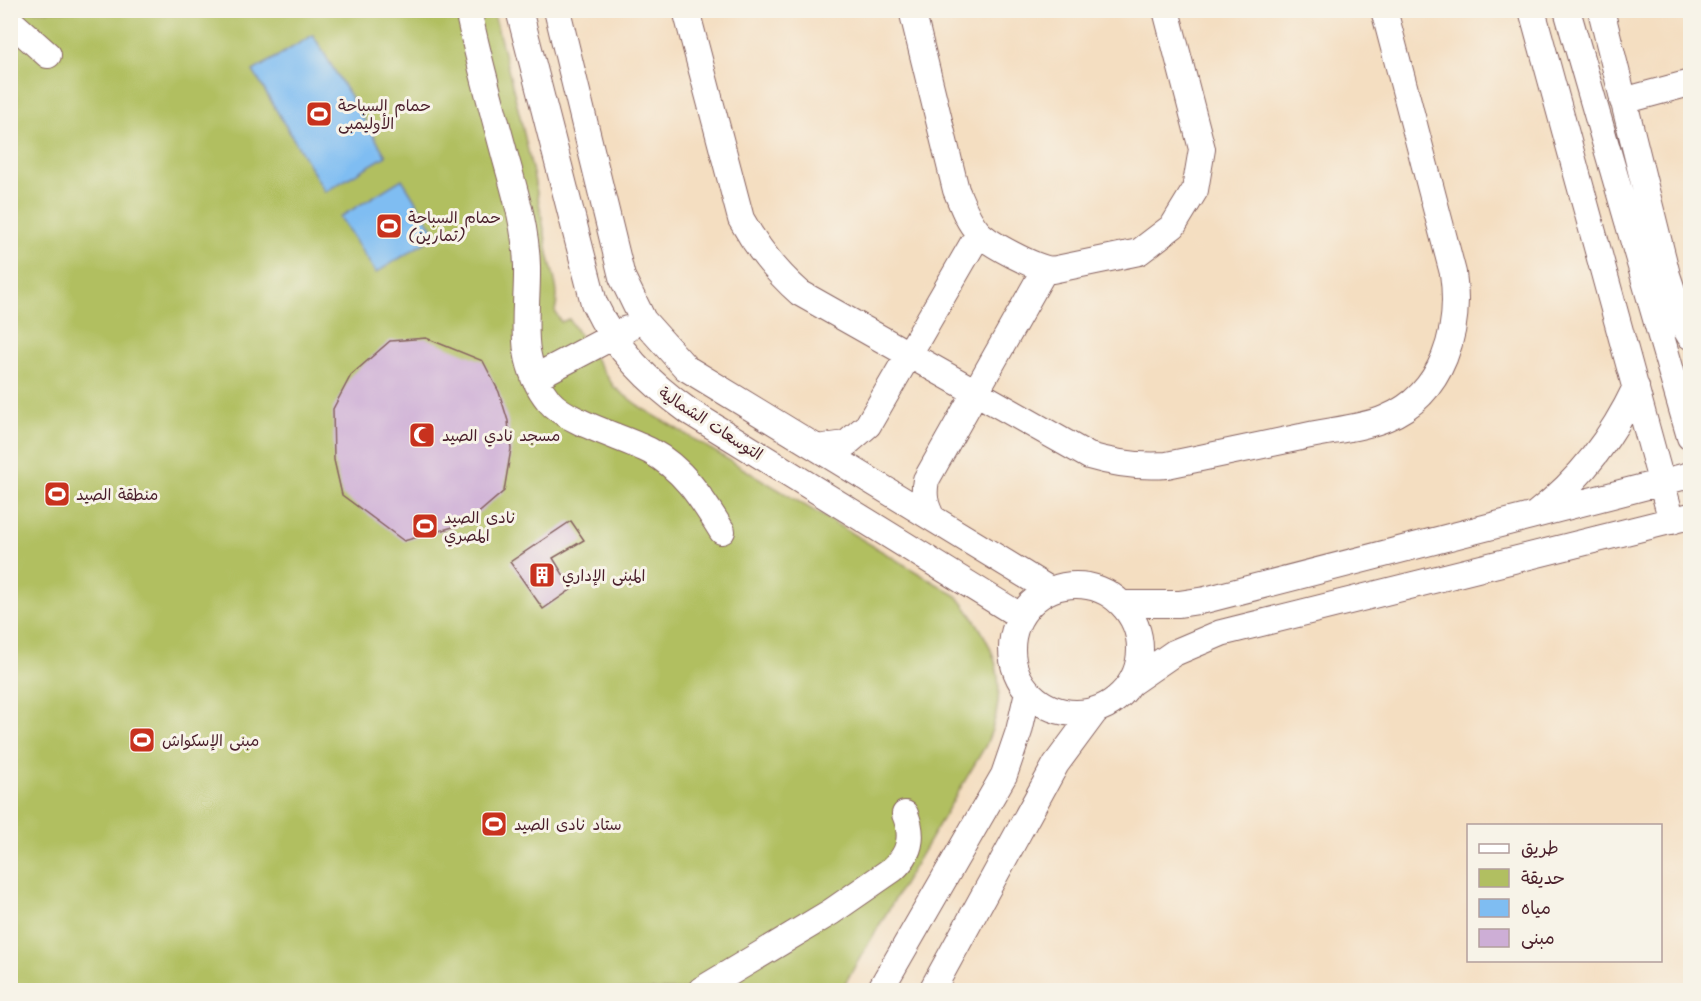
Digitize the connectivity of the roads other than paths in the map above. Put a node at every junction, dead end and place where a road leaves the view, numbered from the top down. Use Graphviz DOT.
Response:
graph roads {
  1 [pos="468,10"];
  2 [pos="519,10"];
  3 [pos="557,10"];
  4 [pos="686,10"];
  5 [pos="912,10"];
  6 [pos="1166,10"];
  7 [pos="1384,10"];
  8 [pos="1532,10"];
  9 [pos="1568,10"];
  10 [pos="1601,10"];
  11 [pos="10,21"];
  12 [pos="48,55"];
  13 [pos="1690,84"];
  14 [pos="1623,100"];
  15 [pos="979,233"];
  16 [pos="1045,269"];
  17 [pos="643,320"];
  18 [pos="1690,336"];
  19 [pos="612,338"];
  20 [pos="909,355"];
  21 [pos="534,378"];
  22 [pos="1682,386"];
  23 [pos="1636,387"];
  24 [pos="976,394"];
  25 [pos="1690,437"];
  26 [pos="817,448"];
  27 [pos="1690,475"];
  28 [pos="1662,483"];
  29 [pos="1532,517"];
  30 [pos="932,518"];
  31 [pos="1681,519"];
  32 [pos="722,531"];
  33 [pos="1050,590"];
  34 [pos="1123,604"];
  35 [pos="1020,616"];
  36 [pos="1132,682"];
  37 [pos="1028,692"];
  38 [pos="1096,710"];
  39 [pos="905,814"];
  40 [pos="701,990"];
  41 [pos="879,990"];
  42 [pos="933,990"];
  1 -- 21 [label="street"];
  2 -- 19 [label="street, التوسعات الشمالية"];
  3 -- 17 [label="street"];
  4 -- 20 [label="street"];
  5 -- 15 [label="street"];
  6 -- 16 [label="street"];
  7 -- 24 [label="street"];
  8 -- 23 [label="street"];
  9 -- 22 [label="street"];
  10 -- 14 [label="street"];
  11 -- 12 [label="street"];
  13 -- 14 [label="street"];
  14 -- 18 [label="street"];
  15 -- 16 [label="street"];
  15 -- 20 [label="street"];
  16 -- 24 [label="street"];
  17 -- 19 [label="street"];
  17 -- 26 [label="street"];
  19 -- 21 [label="street"];
  19 -- 35 [label="street, التوسعات الشمالية"];
  20 -- 24 [label="street"];
  20 -- 26 [label="street"];
  21 -- 32 [label="street"];
  22 -- 25 [label="street"];
  23 -- 28 [label="street"];
  23 -- 29 [label="street"];
  24 -- 30 [label="street"];
  26 -- 30 [label="street"];
  27 -- 28 [label="street"];
  28 -- 29 [label="street"];
  28 -- 31 [label="street"];
  29 -- 34 [label="street"];
  30 -- 33 [label="street"];
  31 -- 36 [label="street"];
  33 -- 34 [label="street"];
  33 -- 35 [label="street"];
  34 -- 36 [label="street"];
  35 -- 37 [label="street"];
  36 -- 38 [label="street"];
  37 -- 38 [label="street"];
  37 -- 41 [label="street"];
  38 -- 42 [label="street"];
  39 -- 40 [label="street"];
}
